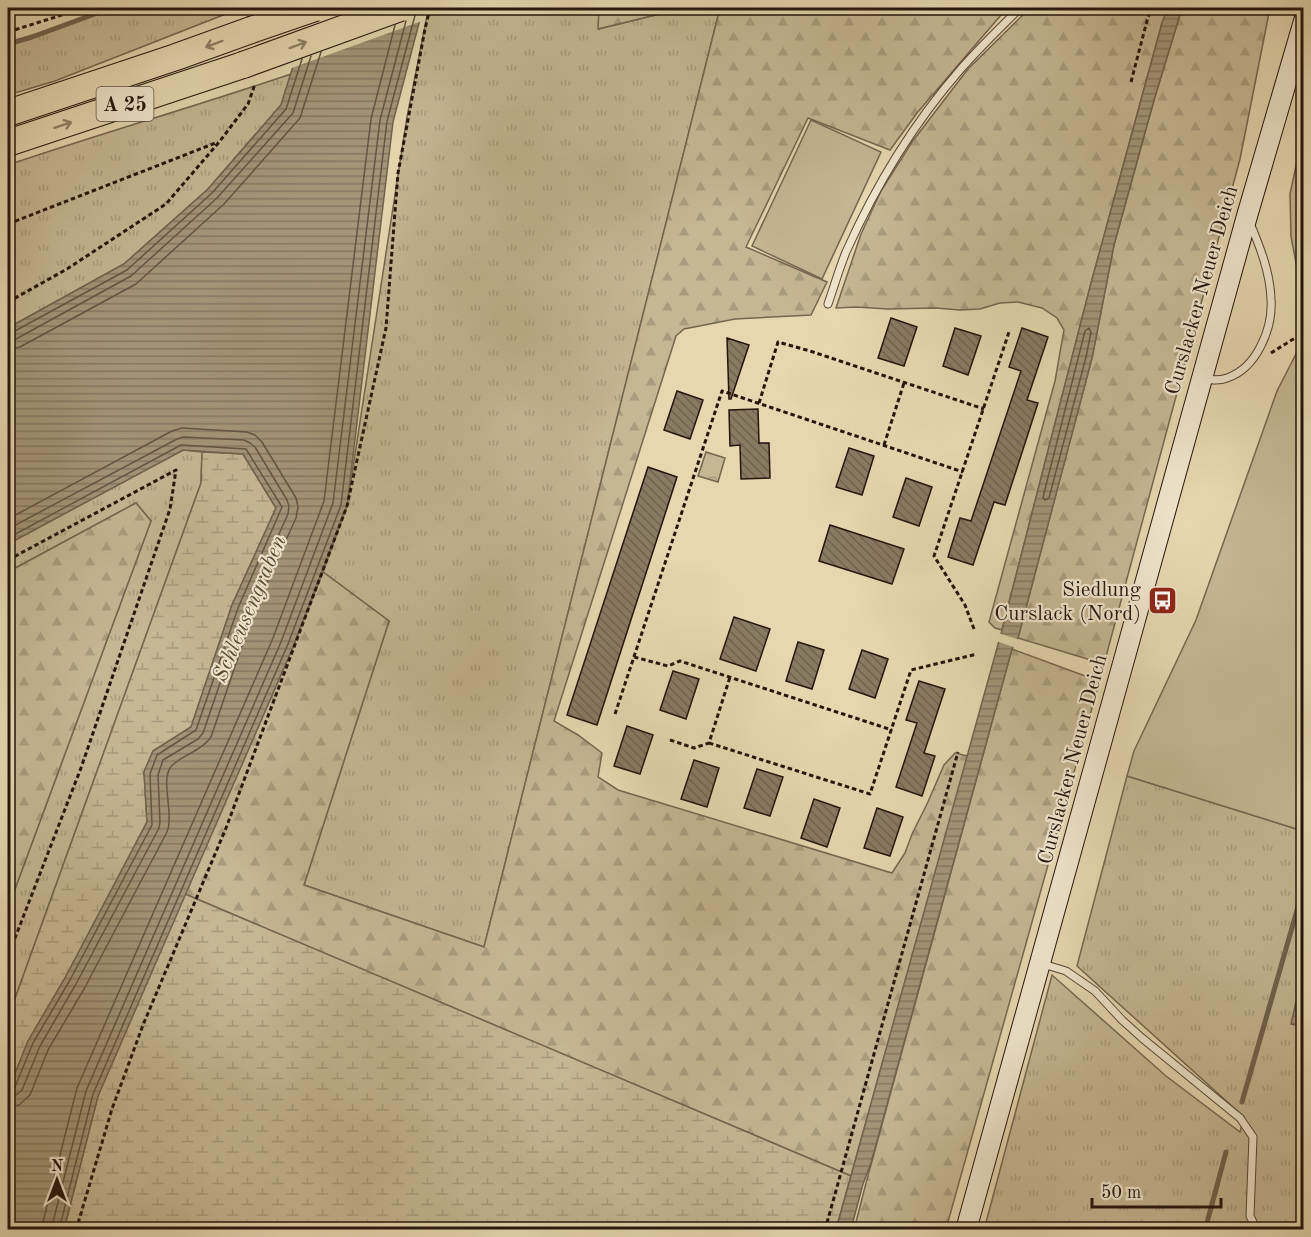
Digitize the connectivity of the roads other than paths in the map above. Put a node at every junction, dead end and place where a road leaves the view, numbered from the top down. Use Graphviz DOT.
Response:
graph roads {
  1 [pos="315,8"];
  2 [pos="400,8"];
  3 [pos="1020,8"];
  4 [pos="1302,18"];
  5 [pos="8,113"];
  6 [pos="8,143"];
  7 [pos="1247,216"];
  8 [pos="828,304"];
  9 [pos="1201,379"];
  10 [pos="1040,964"];
  11 [pos="966,1230"];
  12 [pos="1257,1230"];
  1 -- 5 [label="highway, A 25, one-way, bridge"];
  6 -- 2 [label="highway, A 25, one-way, bridge"];
  3 -- 8 [label="lane"];
  4 -- 7 [label="street, Curslacker Neuer Deich"];
  7 -- 9 [label="street, Curslacker Neuer Deich"];
  7 -- 9 [label="lane"];
  9 -- 10 [label="street, Curslacker Neuer Deich"];
  10 -- 11 [label="street, Curslacker Neuer Deich"];
  10 -- 12 [label="lane"];
}
